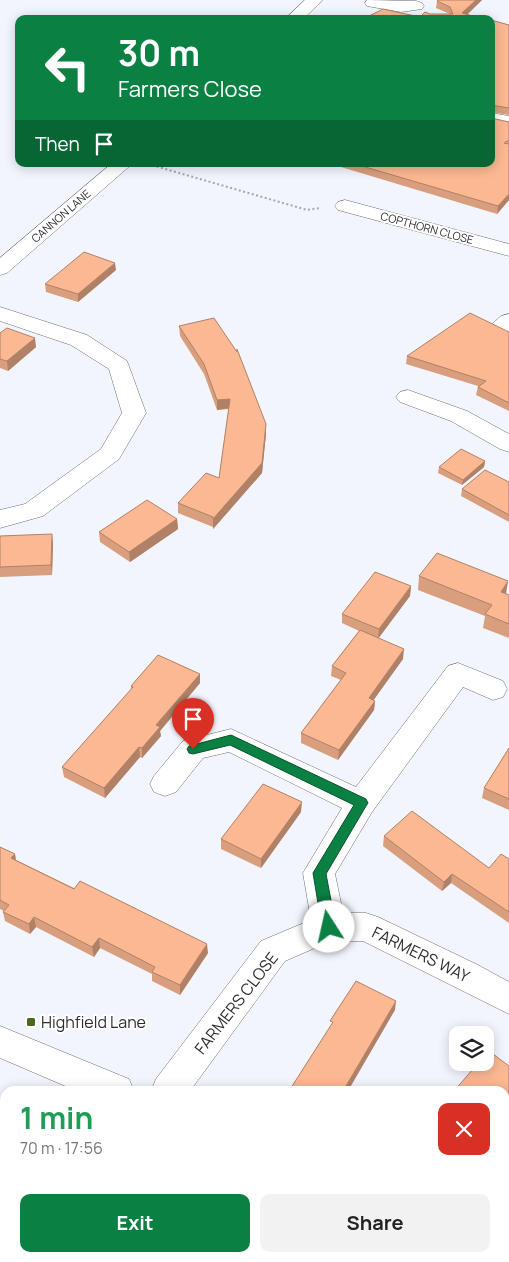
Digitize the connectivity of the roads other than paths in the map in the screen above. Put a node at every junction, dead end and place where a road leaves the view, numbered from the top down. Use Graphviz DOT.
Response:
graph roads {
  1 [pos="315,0"];
  2 [pos="373,3"];
  3 [pos="421,6"];
  4 [pos="297,15"];
  5 [pos="495,119"];
  6 [pos="509,122"];
  7 [pos="119,167"];
  8 [pos="345,206"];
  9 [pos="509,250"];
  10 [pos="0,269"];
  11 [pos="0,314"];
  12 [pos="509,321"];
  13 [pos="509,330"];
  14 [pos="408,397"];
  15 [pos="509,444"];
  16 [pos="0,519"];
  17 [pos="493,689"];
  18 [pos="165,784"];
  19 [pos="361,803"];
  20 [pos="329,927"];
  21 [pos="509,999"];
  22 [pos="0,1042"];
  23 [pos="104,1086"];
  24 [pos="173,1086"];
  1 -- 4 [label="street"];
  2 -- 3 [label="street"];
  5 -- 6 [label="street"];
  7 -- 10 [label="street, CANNON LANE"];
  8 -- 9 [label="street, COPTHORN CLOSE"];
  11 -- 16 [label="street"];
  12 -- 13 [label="street"];
  14 -- 15 [label="street"];
  17 -- 19 [label="street"];
  18 -- 19 [label="street"];
  19 -- 20 [label="street"];
  20 -- 21 [label="street, FARMERS WAY"];
  20 -- 24 [label="street, FARMERS CLOSE"];
  22 -- 23 [label="street"];
}
